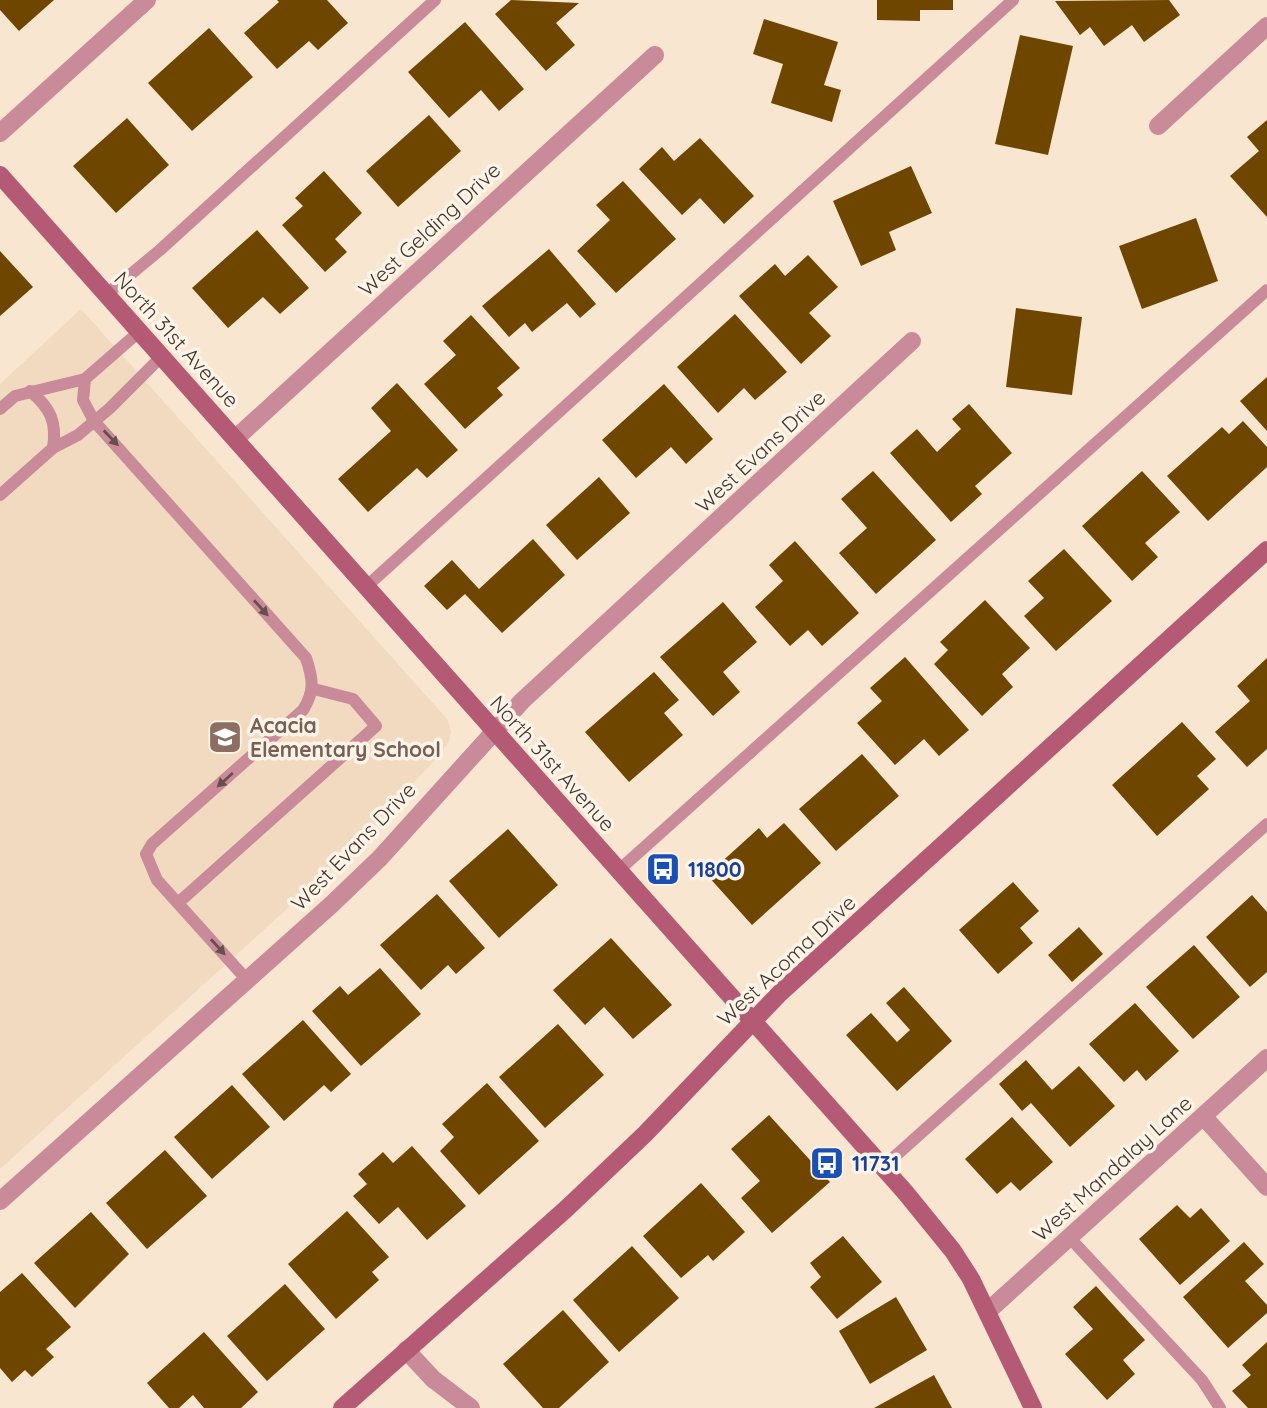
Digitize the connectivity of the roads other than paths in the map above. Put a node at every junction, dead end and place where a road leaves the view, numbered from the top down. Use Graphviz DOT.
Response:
graph roads {
  1 [pos="147,0"];
  2 [pos="435,0"];
  3 [pos="1013,0"];
  4 [pos="1267,26"];
  5 [pos="655,55"];
  6 [pos="1158,126"];
  7 [pos="0,133"];
  8 [pos="0,175"];
  9 [pos="1267,290"];
  10 [pos="107,293"];
  11 [pos="140,331"];
  12 [pos="912,341"];
  13 [pos="162,356"];
  14 [pos="85,379"];
  15 [pos="30,391"];
  16 [pos="0,409"];
  17 [pos="94,421"];
  18 [pos="235,439"];
  19 [pos="52,449"];
  20 [pos="0,495"];
  21 [pos="1267,550"];
  22 [pos="367,586"];
  23 [pos="314,689"];
  24 [pos="495,729"];
  25 [pos="1267,824"];
  26 [pos="619,870"];
  27 [pos="178,903"];
  28 [pos="247,980"];
  29 [pos="753,1021"];
  30 [pos="1267,1058"];
  31 [pos="1203,1116"];
  32 [pos="883,1167"];
  33 [pos="1267,1186"];
  34 [pos="0,1201"];
  35 [pos="1069,1237"];
  36 [pos="988,1311"];
  37 [pos="406,1350"];
  38 [pos="342,1408"];
  39 [pos="471,1408"];
  40 [pos="1033,1408"];
  41 [pos="1220,1408"];
  1 -- 7 [label="street"];
  2 -- 10 [label="lane"];
  3 -- 22 [label="lane"];
  4 -- 6 [label="street"];
  5 -- 18 [label="street, West Gelding Drive"];
  8 -- 10 [label="street, North 31st Avenue"];
  9 -- 26 [label="lane"];
  10 -- 11 [label="street, North 31st Avenue"];
  11 -- 13 [label="street, North 31st Avenue"];
  11 -- 14 [label="lane"];
  12 -- 24 [label="street, West Evans Drive"];
  13 -- 17 [label="lane"];
  13 -- 18 [label="street, North 31st Avenue"];
  14 -- 15 [label="lane"];
  14 -- 17 [label="lane"];
  15 -- 16 [label="lane"];
  15 -- 19 [label="lane"];
  17 -- 19 [label="lane"];
  17 -- 23 [label="lane, one-way"];
  18 -- 22 [label="street, North 31st Avenue"];
  19 -- 20 [label="lane"];
  21 -- 29 [label="street, West Acoma Drive"];
  22 -- 24 [label="street, North 31st Avenue"];
  23 -- 27 [label="lane, one-way"];
  23 -- 27 [label="lane"];
  24 -- 26 [label="street, North 31st Avenue"];
  24 -- 28 [label="street, West Evans Drive"];
  25 -- 32 [label="lane"];
  26 -- 29 [label="street, North 31st Avenue"];
  27 -- 28 [label="lane, one-way"];
  28 -- 34 [label="street, West Evans Drive"];
  29 -- 32 [label="street, North 31st Avenue"];
  29 -- 37 [label="street, West Acoma Drive"];
  30 -- 31 [label="street, West Mandalay Lane"];
  31 -- 33 [label="street"];
  31 -- 35 [label="street, West Mandalay Lane"];
  32 -- 36 [label="street, North 31st Avenue"];
  35 -- 36 [label="street, West Mandalay Lane"];
  35 -- 41 [label="lane"];
  36 -- 40 [label="street, North 31st Avenue"];
  37 -- 38 [label="street, West Acoma Drive"];
  37 -- 39 [label="street"];
}
